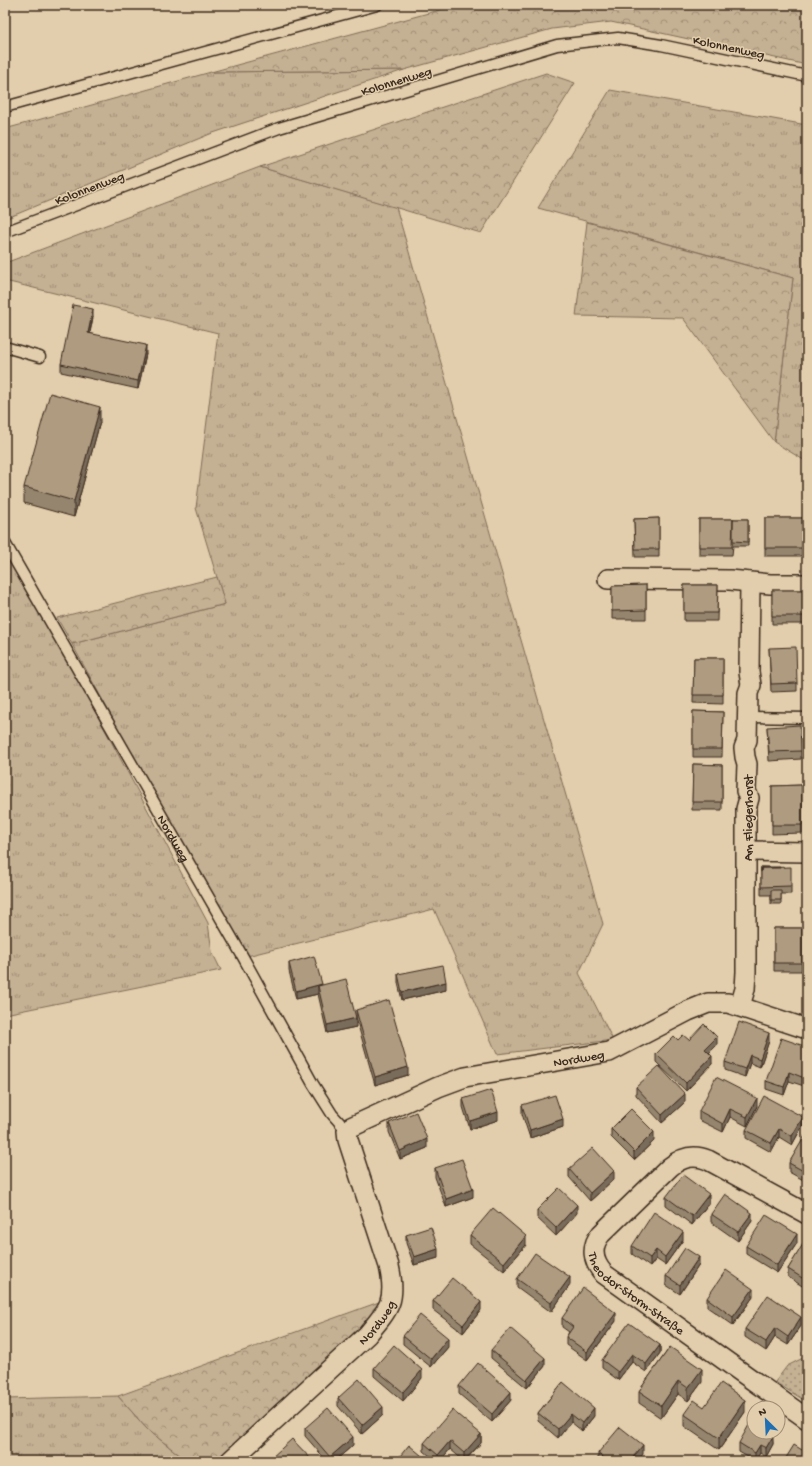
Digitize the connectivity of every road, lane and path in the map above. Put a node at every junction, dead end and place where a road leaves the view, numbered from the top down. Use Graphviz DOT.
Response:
graph roads {
  1 [pos="377,5"];
  2 [pos="807,76"];
  3 [pos="5,107"];
  4 [pos="5,232"];
  5 [pos="5,347"];
  6 [pos="40,357"];
  7 [pos="5,543"];
  8 [pos="608,579"];
  9 [pos="750,582"];
  10 [pos="807,584"];
  11 [pos="748,717"];
  12 [pos="807,718"];
  13 [pos="747,851"];
  14 [pos="807,852"];
  15 [pos="740,1006"];
  16 [pos="807,1029"];
  17 [pos="347,1131"];
  18 [pos="807,1214"];
  19 [pos="807,1418"];
  20 [pos="230,1461"];
  1 -- 3 [label="lane"];
  2 -- 4 [label="lane, Kolonnenweg"];
  5 -- 6 [label="lane"];
  7 -- 17 [label="lane, Nordweg"];
  8 -- 9 [label="street"];
  9 -- 10 [label="street"];
  9 -- 11 [label="street, Am Fliegerhorst"];
  11 -- 12 [label="lane"];
  11 -- 13 [label="street, Am Fliegerhorst"];
  13 -- 14 [label="street"];
  13 -- 15 [label="street, Am Fliegerhorst"];
  15 -- 16 [label="street, Nordweg"];
  15 -- 17 [label="street, Nordweg"];
  17 -- 20 [label="street, Nordweg"];
  18 -- 19 [label="street, Theodor-Storm-Straße"];
}
